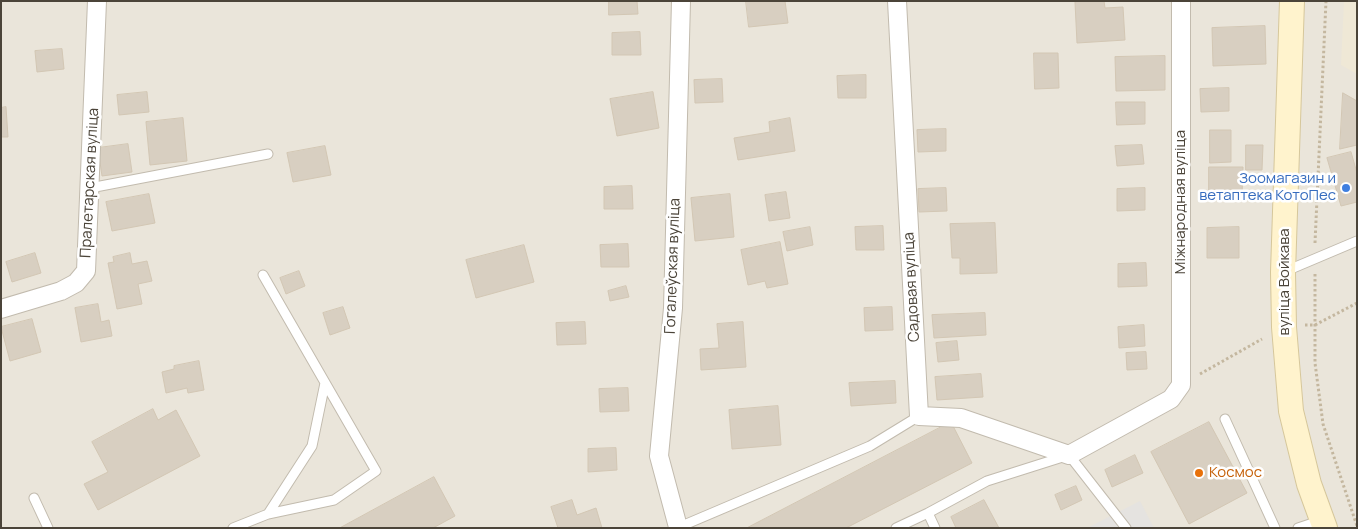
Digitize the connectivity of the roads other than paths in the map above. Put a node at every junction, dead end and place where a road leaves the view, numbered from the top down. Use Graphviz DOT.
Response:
graph roads {
  1 [pos="97,1"];
  2 [pos="681,1"];
  3 [pos="897,1"];
  4 [pos="1181,1"];
  5 [pos="1292,1"];
  6 [pos="268,154"];
  7 [pos="90,188"];
  8 [pos="1357,241"];
  9 [pos="1283,272"];
  10 [pos="263,275"];
  11 [pos="1,308"];
  12 [pos="325,383"];
  13 [pos="919,416"];
  14 [pos="1225,419"];
  15 [pos="1069,455"];
  16 [pos="34,498"];
  17 [pos="928,513"];
  18 [pos="268,514"];
  19 [pos="1323,524"];
  20 [pos="48,528"];
  21 [pos="233,528"];
  22 [pos="678,528"];
  23 [pos="896,528"];
  24 [pos="935,528"];
  25 [pos="1126,528"];
  26 [pos="1275,528"];
  27 [pos="1298,528"];
  1 -- 7 [label="street, Пралетарская вуліца"];
  2 -- 22 [label="street, Гогалеўская вуліца"];
  3 -- 13 [label="street, Садовая вуліца"];
  4 -- 15 [label="street, Міжнародная вуліца"];
  5 -- 9 [label="main road, вуліца Войкава"];
  6 -- 7 [label="lane"];
  7 -- 11 [label="street, Пралетарская вуліца"];
  8 -- 9 [label="lane"];
  9 -- 19 [label="main road, вуліца Войкава"];
  10 -- 12 [label="lane"];
  12 -- 18 [label="lane"];
  12 -- 18 [label="lane"];
  13 -- 15 [label="street"];
  13 -- 22 [label="lane"];
  14 -- 26 [label="lane"];
  15 -- 17 [label="lane"];
  15 -- 25 [label="lane"];
  16 -- 20 [label="lane"];
  17 -- 23 [label="lane"];
  17 -- 24 [label="lane"];
  18 -- 21 [label="lane"];
  19 -- 27 [label="lane"];
}
